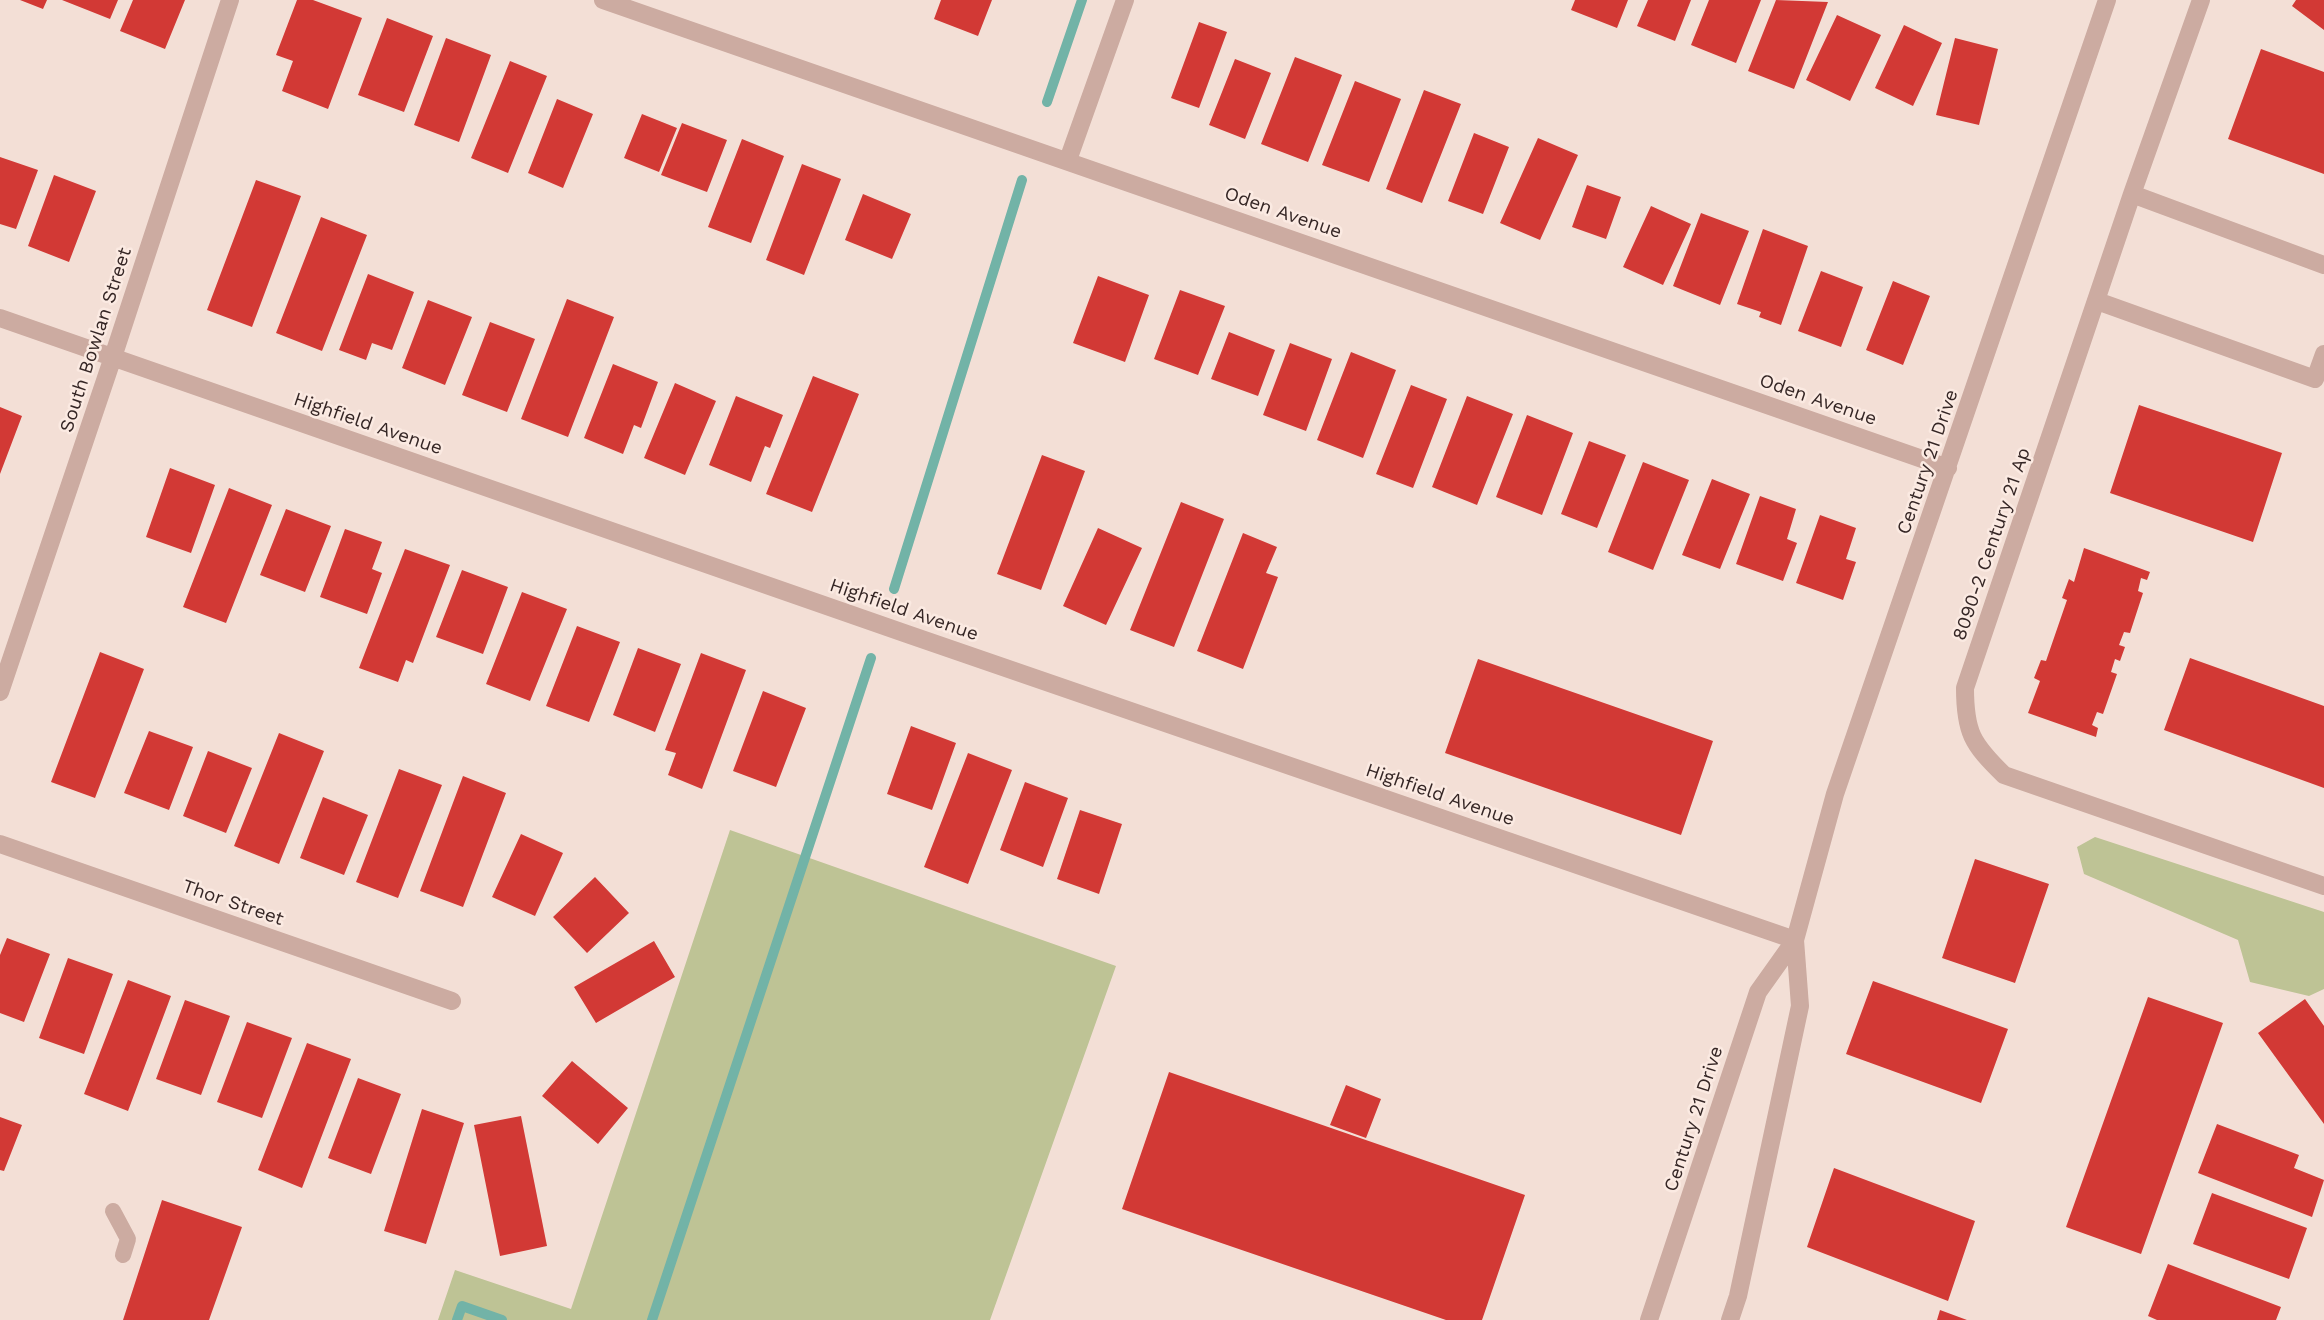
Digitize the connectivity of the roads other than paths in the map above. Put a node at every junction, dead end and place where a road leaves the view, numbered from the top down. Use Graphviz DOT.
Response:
graph roads {
  1 [pos="230,0"];
  2 [pos="603,0"];
  3 [pos="1125,0"];
  4 [pos="2107,0"];
  5 [pos="2201,0"];
  6 [pos="1068,160"];
  7 [pos="2132,194"];
  8 [pos="2324,265"];
  9 [pos="2097,301"];
  10 [pos="0,318"];
  11 [pos="2324,354"];
  12 [pos="113,357"];
  13 [pos="1948,468"];
  14 [pos="0,692"];
  15 [pos="0,844"];
  16 [pos="2324,886"];
  17 [pos="1795,940"];
  18 [pos="452,1001"];
  19 [pos="113,1211"];
  20 [pos="123,1255"];
  21 [pos="1649,1320"];
  22 [pos="1730,1320"];
  1 -- 12 [label="street, South Bowlan Street"];
  2 -- 6 [label="street, Oden Avenue"];
  3 -- 6 [label="street"];
  4 -- 13 [label="street, Century 21 Drive"];
  5 -- 7 [label="street, 8090-2 Century 21 Ap"];
  6 -- 13 [label="street, Oden Avenue"];
  7 -- 8 [label="street"];
  7 -- 9 [label="street, 8090-2 Century 21 Ap"];
  9 -- 11 [label="street"];
  9 -- 16 [label="street, 8090-2 Century 21 Ap"];
  10 -- 12 [label="street, Highfield Avenue"];
  12 -- 14 [label="street, South Bowlan Street"];
  12 -- 17 [label="street, Highfield Avenue"];
  13 -- 17 [label="street, Century 21 Drive"];
  15 -- 18 [label="street, Thor Street"];
  17 -- 21 [label="street, Century 21 Drive"];
  17 -- 22 [label="street, Century 21 Drive"];
  19 -- 20 [label="lane"];
}
